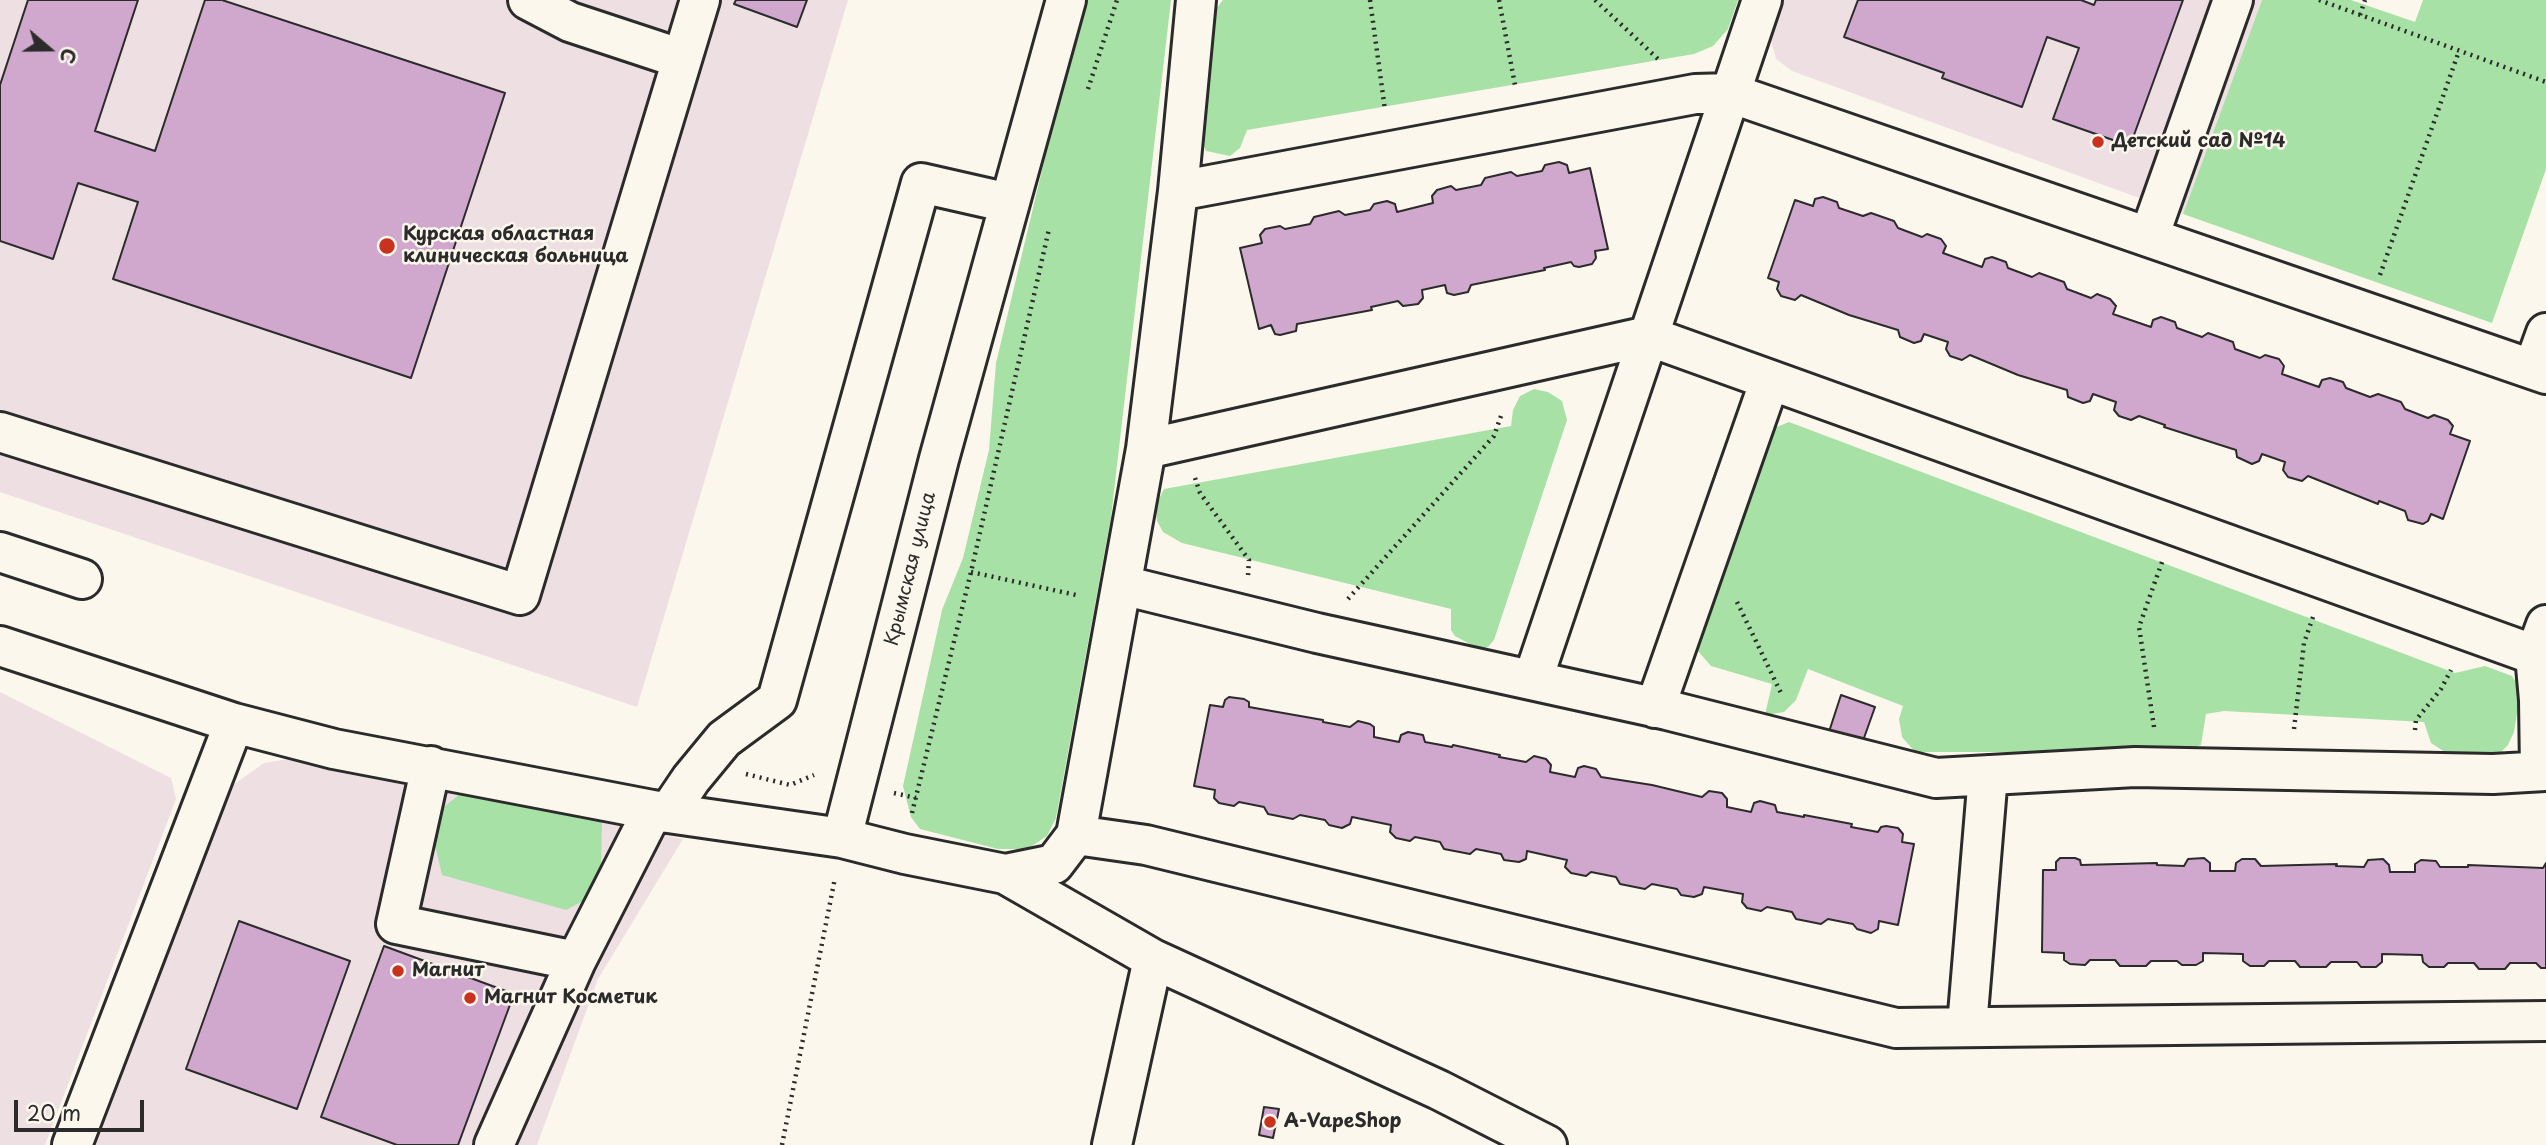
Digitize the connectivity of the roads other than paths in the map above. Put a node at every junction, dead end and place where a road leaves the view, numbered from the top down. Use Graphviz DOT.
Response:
graph roads {
  1 [pos="528,0"];
  2 [pos="701,0"];
  3 [pos="1066,0"];
  4 [pos="1196,0"];
  5 [pos="1762,0"];
  6 [pos="2233,0"];
  7 [pos="682,59"];
  8 [pos="1712,93"];
  9 [pos="1178,191"];
  10 [pos="1009,203"];
  11 [pos="2149,237"];
  12 [pos="2546,333"];
  13 [pos="1648,336"];
  14 [pos="2539,372"];
  15 [pos="1770,380"];
  16 [pos="0,432"];
  17 [pos="1164,445"];
  18 [pos="0,552"];
  19 [pos="82,579"];
  20 [pos="1122,585"];
  21 [pos="2541,640"];
  22 [pos="0,646"];
  23 [pos="1533,679"];
  24 [pos="1655,708"];
  25 [pos="234,723"];
  26 [pos="431,766"];
  27 [pos="2543,771"];
  28 [pos="1988,775"];
  29 [pos="660,812"];
  30 [pos="1076,835"];
  31 [pos="842,838"];
  32 [pos="1005,874"];
  33 [pos="1153,959"];
  34 [pos="576,961"];
  35 [pos="2546,1021"];
  36 [pos="1967,1026"];
  37 [pos="72,1145"];
  38 [pos="494,1145"];
  39 [pos="1112,1145"];
  40 [pos="1547,1145"];
  1 -- 7 [label="street"];
  2 -- 7 [label="street"];
  3 -- 10 [label="street, Крымская улица"];
  4 -- 9 [label="street"];
  5 -- 8 [label="street"];
  6 -- 11 [label="street"];
  7 -- 16 [label="street"];
  8 -- 9 [label="street"];
  8 -- 11 [label="street"];
  8 -- 13 [label="street"];
  9 -- 17 [label="street"];
  10 -- 29 [label="street"];
  10 -- 31 [label="street, Крымская улица"];
  11 -- 14 [label="street"];
  12 -- 14 [label="street"];
  13 -- 15 [label="street"];
  13 -- 17 [label="street"];
  13 -- 23 [label="street"];
  15 -- 21 [label="street"];
  15 -- 24 [label="street"];
  17 -- 20 [label="street"];
  18 -- 19 [label="street"];
  20 -- 23 [label="street"];
  20 -- 30 [label="street"];
  21 -- 27 [label="street"];
  22 -- 25 [label="street"];
  23 -- 24 [label="street"];
  24 -- 28 [label="street"];
  25 -- 26 [label="street"];
  25 -- 37 [label="street"];
  26 -- 29 [label="street"];
  26 -- 34 [label="street"];
  27 -- 28 [label="street"];
  28 -- 36 [label="street"];
  29 -- 31 [label="street"];
  29 -- 34 [label="street"];
  30 -- 32 [label="street"];
  30 -- 36 [label="street"];
  31 -- 32 [label="street"];
  32 -- 33 [label="street"];
  33 -- 39 [label="street"];
  33 -- 40 [label="street"];
  34 -- 38 [label="street"];
  35 -- 36 [label="street"];
}
